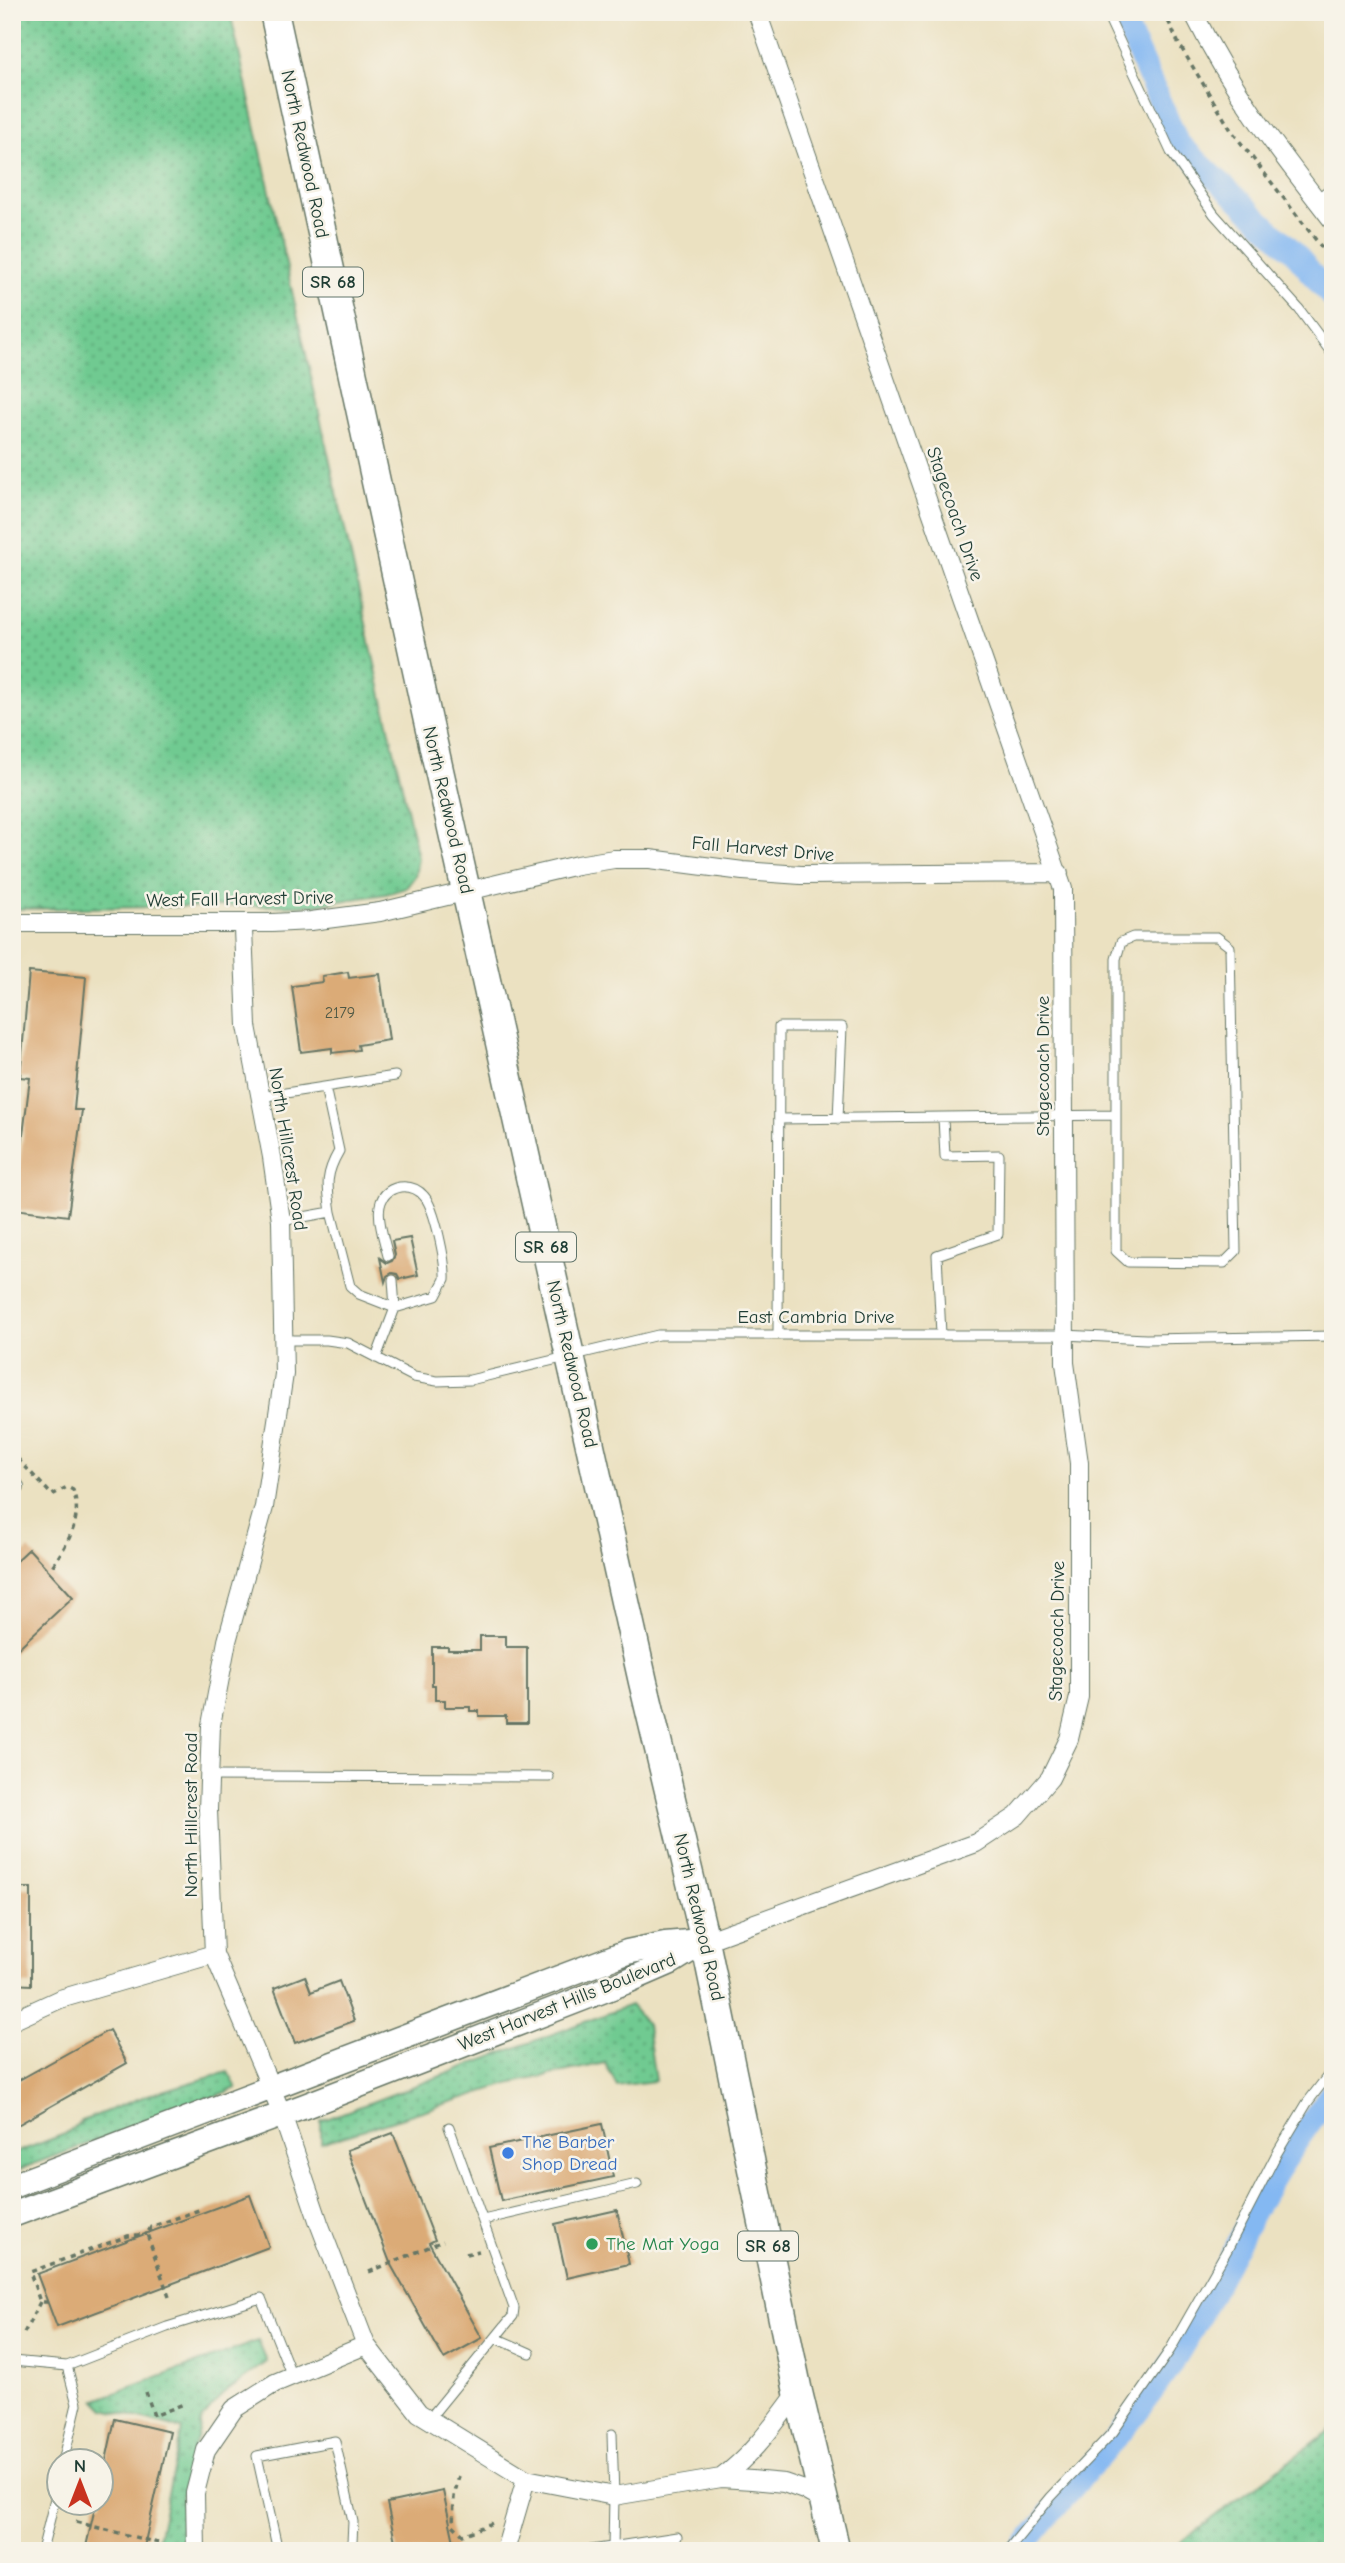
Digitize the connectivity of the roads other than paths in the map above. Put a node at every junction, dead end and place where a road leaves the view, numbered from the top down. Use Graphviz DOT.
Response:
graph roads {
  1 [pos="274,12"];
  2 [pos="757,12"];
  3 [pos="1106,12"];
  4 [pos="1193,12"];
  5 [pos="1326,198"];
  6 [pos="1333,221"];
  7 [pos="1333,355"];
  8 [pos="1059,873"];
  9 [pos="467,891"];
  10 [pos="12,923"];
  11 [pos="243,929"];
  12 [pos="395,1076"];
  13 [pos="325,1087"];
  14 [pos="260,1097"];
  15 [pos="1115,1115"];
  16 [pos="1064,1116"];
  17 [pos="943,1118"];
  18 [pos="779,1119"];
  19 [pos="838,1119"];
  20 [pos="331,1212"];
  21 [pos="281,1221"];
  22 [pos="388,1256"];
  23 [pos="393,1280"];
  24 [pos="395,1308"];
  25 [pos="941,1334"];
  26 [pos="778,1335"];
  27 [pos="1064,1335"];
  28 [pos="1333,1336"];
  29 [pos="284,1340"];
  30 [pos="570,1354"];
  31 [pos="376,1358"];
  32 [pos="209,1776"];
  33 [pos="549,1777"];
  34 [pos="705,1941"];
  35 [pos="214,1954"];
  36 [pos="12,2021"];
  37 [pos="1333,2069"];
  38 [pos="271,2088"];
  39 [pos="282,2114"];
  40 [pos="450,2127"];
  41 [pos="637,2184"];
  42 [pos="12,2186"];
  43 [pos="12,2215"];
  44 [pos="483,2220"];
  45 [pos="496,2337"];
  46 [pos="366,2345"];
  47 [pos="530,2353"];
  48 [pos="12,2361"];
  49 [pos="67,2366"];
  50 [pos="292,2376"];
  51 [pos="798,2392"];
  52 [pos="429,2419"];
  53 [pos="612,2434"];
  54 [pos="66,2448"];
  55 [pos="721,2478"];
  56 [pos="526,2479"];
  57 [pos="614,2496"];
  58 [pos="825,2502"];
  59 [pos="50,2518"];
  60 [pos="677,2538"];
  61 [pos="613,2548"];
  62 [pos="42,2551"];
  63 [pos="196,2551"];
  64 [pos="278,2551"];
  65 [pos="345,2551"];
  66 [pos="505,2551"];
  67 [pos="585,2551"];
  68 [pos="836,2551"];
  69 [pos="1007,2551"];
  1 -- 9 [label="main road, North Redwood Road / SR 68"];
  2 -- 8 [label="street, Stagecoach Drive"];
  3 -- 7 [label="lane"];
  4 -- 5 [label="street"];
  5 -- 6 [label="street"];
  8 -- 9 [label="street, Fall Harvest Drive"];
  8 -- 16 [label="street, Stagecoach Drive"];
  9 -- 10 [label="street, West Fall Harvest Drive"];
  9 -- 30 [label="main road, North Redwood Road / SR 68"];
  11 -- 14 [label="street, North Hillcrest Road"];
  12 -- 13 [label="lane"];
  13 -- 14 [label="lane"];
  13 -- 20 [label="lane"];
  14 -- 21 [label="street, North Hillcrest Road"];
  15 -- 15 [label="lane"];
  15 -- 16 [label="lane"];
  16 -- 17 [label="lane"];
  16 -- 27 [label="street, Stagecoach Drive"];
  17 -- 19 [label="lane"];
  17 -- 25 [label="lane"];
  18 -- 19 [label="lane"];
  18 -- 19 [label="lane"];
  18 -- 26 [label="lane"];
  20 -- 21 [label="lane"];
  20 -- 24 [label="lane"];
  21 -- 29 [label="street, North Hillcrest Road"];
  22 -- 24 [label="lane"];
  23 -- 24 [label="lane"];
  24 -- 31 [label="lane"];
  25 -- 26 [label="lane, East Cambria Drive"];
  25 -- 27 [label="lane, East Cambria Drive"];
  26 -- 30 [label="lane, East Cambria Drive"];
  27 -- 28 [label="lane, East Cambria Drive"];
  27 -- 34 [label="street, Stagecoach Drive"];
  29 -- 31 [label="lane, East Cambria Drive"];
  29 -- 32 [label="street, North Hillcrest Road"];
  30 -- 31 [label="lane, East Cambria Drive"];
  30 -- 34 [label="main road, North Redwood Road / SR 68"];
  32 -- 33 [label="lane"];
  32 -- 35 [label="street, North Hillcrest Road"];
  34 -- 38 [label="street, West Harvest Hills Boulevard"];
  34 -- 39 [label="street, West Harvest Hills Boulevard"];
  34 -- 51 [label="main road, North Redwood Road / SR 68"];
  35 -- 36 [label="street"];
  35 -- 38 [label="street, North Hillcrest Road"];
  37 -- 69 [label="lane"];
  38 -- 39 [label="street, North Hillcrest Road"];
  38 -- 42 [label="street, West Harvest Hills Boulevard"];
  39 -- 43 [label="street, West Harvest Hills Boulevard"];
  39 -- 46 [label="street, North Hillcrest Road"];
  40 -- 44 [label="lane"];
  41 -- 44 [label="lane"];
  44 -- 45 [label="lane"];
  45 -- 47 [label="lane"];
  45 -- 52 [label="lane"];
  46 -- 50 [label="street"];
  46 -- 52 [label="street, North Hillcrest Road"];
  48 -- 49 [label="lane"];
  49 -- 50 [label="lane"];
  49 -- 54 [label="lane"];
  50 -- 63 [label="street"];
  51 -- 55 [label="street"];
  51 -- 58 [label="main road, North Redwood Road / SR 68"];
  52 -- 56 [label="street, North Hillcrest Road"];
  53 -- 57 [label="lane"];
  55 -- 57 [label="street"];
  55 -- 58 [label="street"];
  56 -- 57 [label="street"];
  56 -- 66 [label="street"];
  57 -- 61 [label="lane"];
  58 -- 68 [label="main road, North Redwood Road / SR 68"];
  59 -- 62 [label="lane"];
  60 -- 61 [label="lane"];
  61 -- 67 [label="lane"];
  64 -- 65 [label="lane"];
}
